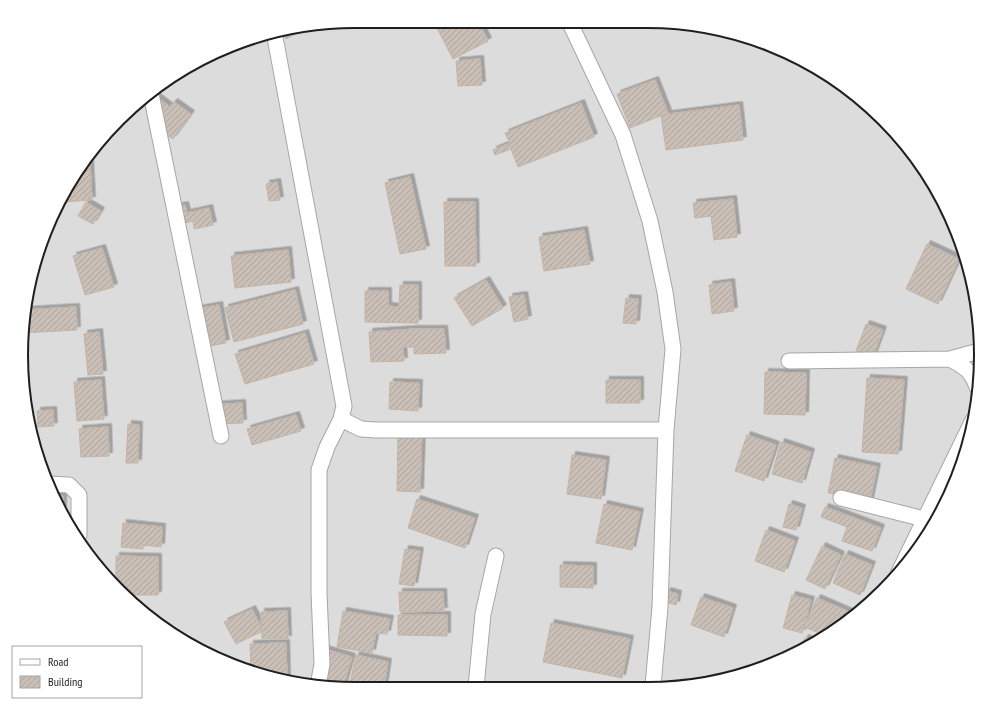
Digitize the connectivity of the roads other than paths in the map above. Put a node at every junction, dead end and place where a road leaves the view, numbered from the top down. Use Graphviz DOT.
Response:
graph roads {
  1 [pos="572,28"];
  2 [pos="275,38"];
  3 [pos="152,99"];
  4 [pos="974,352"];
  5 [pos="950,359"];
  6 [pos="789,361"];
  7 [pos="973,377"];
  8 [pos="341,419"];
  9 [pos="666,430"];
  10 [pos="221,436"];
  11 [pos="963,441"];
  12 [pos="55,484"];
  13 [pos="842,498"];
  14 [pos="924,519"];
  15 [pos="79,530"];
  16 [pos="915,542"];
  17 [pos="496,556"];
  18 [pos="319,680"];
  19 [pos="476,682"];
  20 [pos="653,682"];
  1 -- 9 [label="street"];
  2 -- 8 [label="street"];
  3 -- 10 [label="street"];
  4 -- 5 [label="street"];
  5 -- 6 [label="street"];
  5 -- 7 [label="street"];
  8 -- 9 [label="street"];
  8 -- 18 [label="street"];
  9 -- 20 [label="street"];
  11 -- 14 [label="street"];
  12 -- 15 [label="street"];
  13 -- 14 [label="street"];
  14 -- 16 [label="street"];
  17 -- 19 [label="street"];
}
